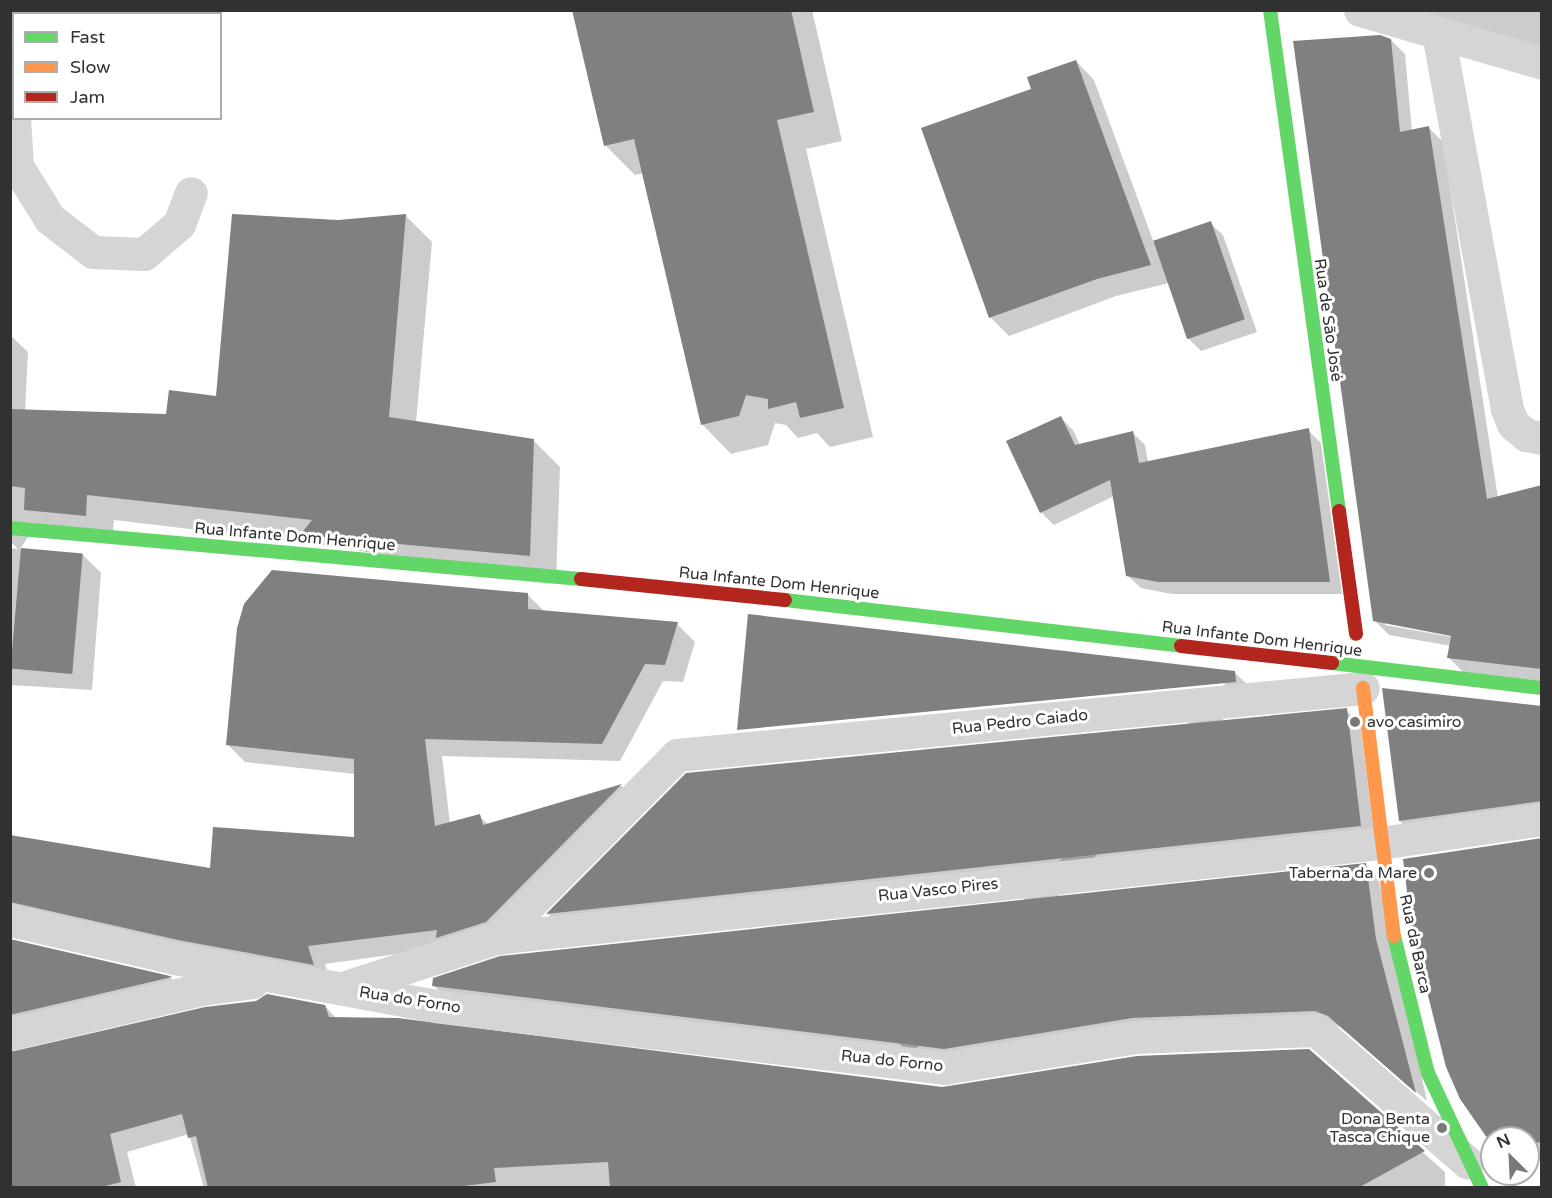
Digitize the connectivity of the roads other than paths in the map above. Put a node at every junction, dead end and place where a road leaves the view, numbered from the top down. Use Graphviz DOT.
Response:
graph roads {
  1 [pos="1270,10"];
  2 [pos="1360,10"];
  3 [pos="1438,33"];
  4 [pos="10,45"];
  5 [pos="1542,63"];
  6 [pos="12,75"];
  7 [pos="14,120"];
  8 [pos="191,193"];
  9 [pos="1542,438"];
  10 [pos="10,528"];
  11 [pos="1356,634"];
  12 [pos="1363,688"];
  13 [pos="1542,688"];
  14 [pos="1542,819"];
  15 [pos="1380,843"];
  16 [pos="10,920"];
  17 [pos="496,938"];
  18 [pos="282,978"];
  19 [pos="342,989"];
  20 [pos="10,1034"];
  21 [pos="1474,1175"];
  1 -- 11 [label="main road, Rua de São José"];
  2 -- 3 [label="street"];
  3 -- 5 [label="street"];
  3 -- 9 [label="street"];
  4 -- 6 [label="street"];
  7 -- 8 [label="street"];
  10 -- 13 [label="main road, Rua Infante Dom Henrique"];
  12 -- 15 [label="main road, Rua da Barca"];
  12 -- 17 [label="street, Rua Pedro Caiado"];
  14 -- 15 [label="street, Rua Vasco Pires"];
  15 -- 17 [label="street, Rua Vasco Pires"];
  15 -- 21 [label="main road, Rua da Barca"];
  16 -- 18 [label="street, Rua do Forno"];
  17 -- 19 [label="street"];
  18 -- 19 [label="street, Rua do Forno"];
  18 -- 20 [label="street"];
  19 -- 21 [label="street, Rua do Forno"];
}
